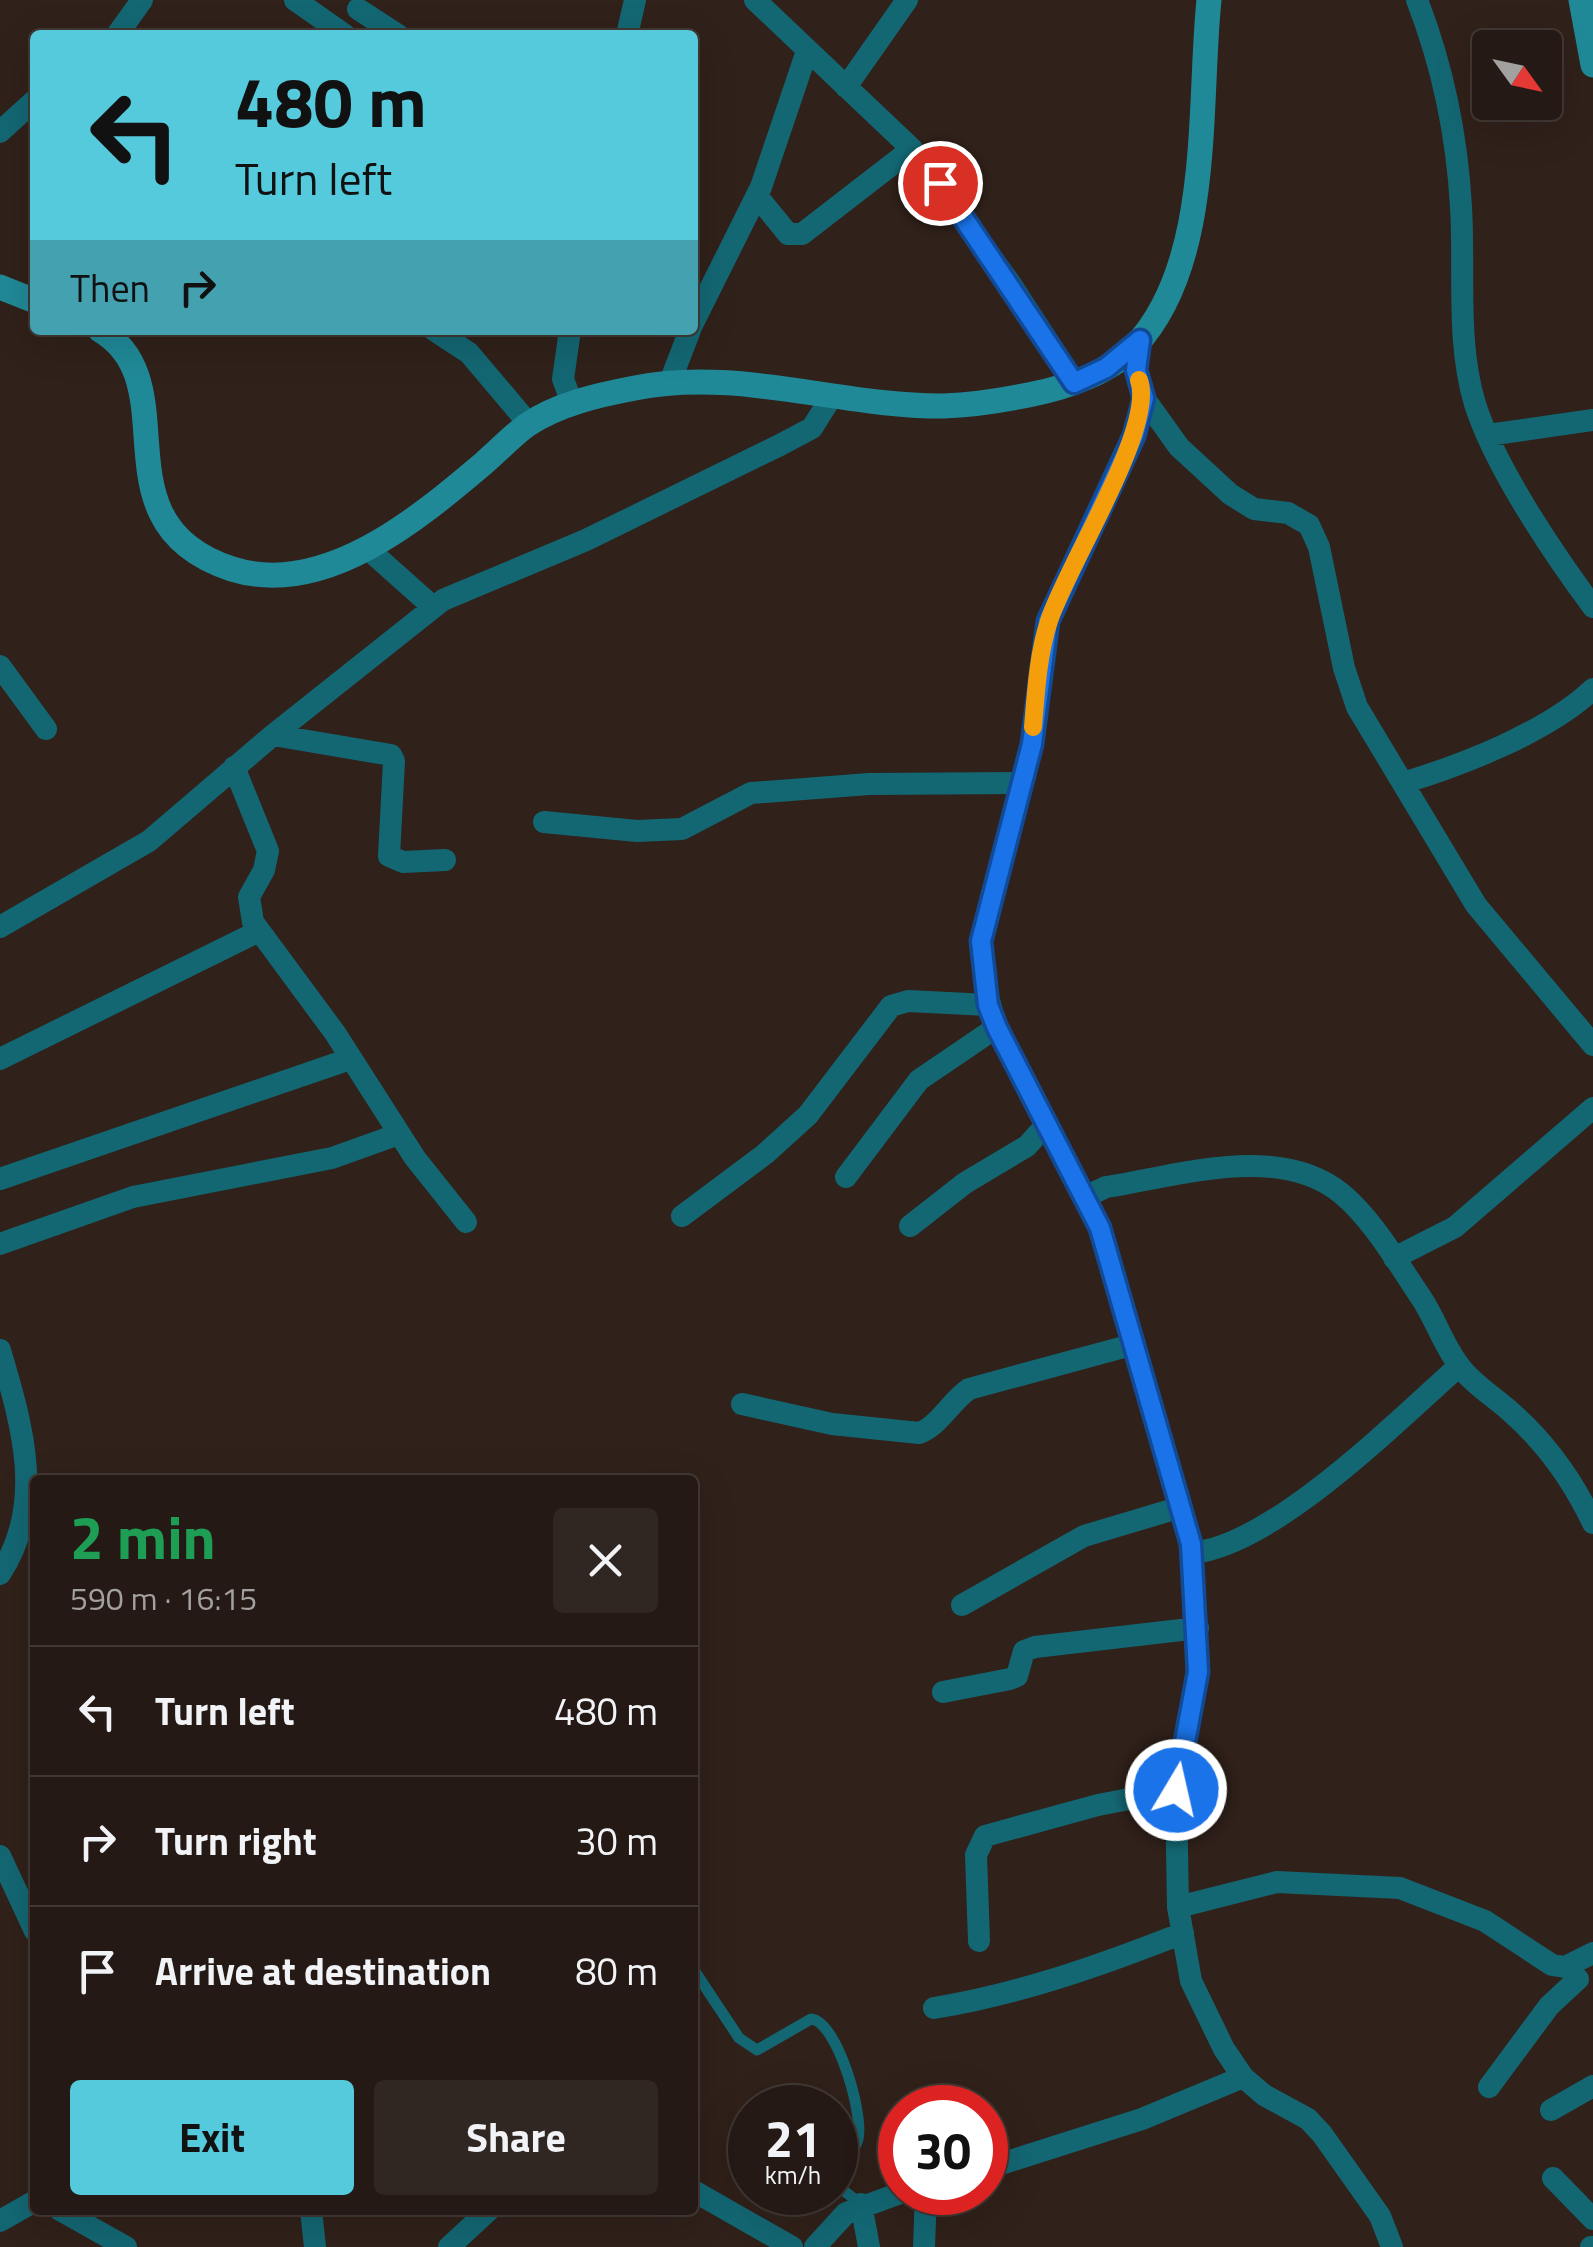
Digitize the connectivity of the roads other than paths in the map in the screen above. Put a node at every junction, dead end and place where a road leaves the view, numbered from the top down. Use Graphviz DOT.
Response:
graph roads {
  1 [pos="142,0"];
  2 [pos="295,0"];
  3 [pos="635,0"];
  4 [pos="755,0"];
  5 [pos="907,0"];
  6 [pos="1208,0"];
  7 [pos="1416,0"];
  8 [pos="1581,0"];
  9 [pos="360,4"];
  10 [pos="121,30"];
  11 [pos="339,30"];
  12 [pos="348,30"];
  13 [pos="392,30"];
  14 [pos="628,30"];
  15 [pos="807,50"];
  16 [pos="1593,64"];
  17 [pos="846,87"];
  18 [pos="30,105"];
  19 [pos="0,132"];
  20 [pos="912,148"];
  21 [pos="757,196"];
  22 [pos="0,287"];
  23 [pos="30,299"];
  24 [pos="698,313"];
  25 [pos="104,335"];
  26 [pos="442,335"];
  27 [pos="569,335"];
  28 [pos="688,335"];
  29 [pos="1140,340"];
  30 [pos="670,382"];
  31 [pos="1074,383"];
  32 [pos="832,396"];
  33 [pos="1144,398"];
  34 [pos="572,403"];
  35 [pos="1593,420"];
  36 [pos="529,424"];
  37 [pos="1488,435"];
  38 [pos="368,549"];
  39 [pos="434,607"];
  40 [pos="1593,607"];
  41 [pos="0,666"];
  42 [pos="1593,690"];
  43 [pos="46,730"];
  44 [pos="273,735"];
  45 [pos="234,767"];
  46 [pos="1403,783"];
  47 [pos="1023,784"];
  48 [pos="544,822"];
  49 [pos="446,860"];
  50 [pos="0,927"];
  51 [pos="259,931"];
  52 [pos="988,1005"];
  53 [pos="997,1028"];
  54 [pos="1593,1046"];
  55 [pos="0,1059"];
  56 [pos="350,1059"];
  57 [pos="1593,1108"];
  58 [pos="1045,1126"];
  59 [pos="398,1134"];
  60 [pos="846,1177"];
  61 [pos="0,1179"];
  62 [pos="1087,1196"];
  63 [pos="682,1216"];
  64 [pos="466,1222"];
  65 [pos="910,1226"];
  66 [pos="0,1244"];
  67 [pos="1394,1258"];
  68 [pos="1135,1344"];
  69 [pos="0,1350"];
  70 [pos="1459,1366"];
  71 [pos="742,1404"];
  72 [pos="1181,1507"];
  73 [pos="1593,1523"];
  74 [pos="1192,1554"];
  75 [pos="0,1574"];
  76 [pos="962,1605"];
  77 [pos="1198,1628"];
  78 [pos="942,1692"];
  79 [pos="1176,1790"];
  80 [pos="0,1856"];
  81 [pos="1178,1907"];
  82 [pos="30,1920"];
  83 [pos="1183,1933"];
  84 [pos="979,1941"];
  85 [pos="1593,1953"];
  86 [pos="698,1976"];
  87 [pos="1578,1979"];
  88 [pos="934,2008"];
  89 [pos="1243,2077"];
  90 [pos="849,2085"];
  91 [pos="1593,2086"];
  92 [pos="1489,2087"];
  93 [pos="1551,2110"];
  94 [pos="1008,2162"];
  95 [pos="1553,2178"];
  96 [pos="698,2193"];
  97 [pos="878,2199"];
  98 [pos="858,2202"];
  99 [pos="30,2204"];
  100 [pos="861,2204"];
  101 [pos="72,2215"];
  102 [pos="312,2215"];
  103 [pos="483,2215"];
  104 [pos="925,2215"];
  105 [pos="1593,2219"];
  106 [pos="0,2221"];
  107 [pos="126,2247"];
  108 [pos="315,2247"];
  109 [pos="449,2247"];
  110 [pos="792,2247"];
  111 [pos="815,2247"];
  112 [pos="869,2247"];
  113 [pos="924,2247"];
  114 [pos="1392,2247"];
  1 -- 10 [label="street"];
  2 -- 11 [label="street"];
  3 -- 14 [label="street"];
  4 -- 15 [label="street"];
  5 -- 17 [label="street"];
  6 -- 29 [label="street"];
  7 -- 37 [label="street"];
  8 -- 16 [label="street"];
  9 -- 12 [label="street"];
  9 -- 13 [label="street"];
  15 -- 17 [label="street"];
  15 -- 21 [label="street"];
  17 -- 20 [label="street"];
  18 -- 19 [label="street"];
  20 -- 21 [label="street"];
  20 -- 31 [label="street"];
  21 -- 24 [label="street"];
  22 -- 23 [label="street"];
  25 -- 38 [label="street"];
  26 -- 36 [label="street"];
  27 -- 34 [label="street"];
  28 -- 30 [label="street"];
  29 -- 31 [label="street"];
  29 -- 33 [label="street"];
  30 -- 32 [label="street"];
  30 -- 34 [label="street"];
  31 -- 32 [label="street"];
  32 -- 39 [label="street"];
  33 -- 46 [label="street"];
  33 -- 47 [label="street"];
  34 -- 36 [label="street"];
  35 -- 37 [label="street"];
  36 -- 38 [label="street"];
  37 -- 40 [label="street"];
  38 -- 39 [label="street"];
  39 -- 44 [label="street"];
  41 -- 43 [label="street"];
  42 -- 46 [label="street"];
  44 -- 45 [label="street"];
  44 -- 49 [label="street"];
  45 -- 50 [label="street"];
  45 -- 51 [label="street"];
  46 -- 54 [label="street"];
  47 -- 48 [label="street"];
  47 -- 52 [label="street"];
  51 -- 55 [label="street"];
  51 -- 56 [label="street"];
  52 -- 53 [label="street"];
  52 -- 63 [label="street"];
  53 -- 58 [label="street"];
  53 -- 60 [label="street"];
  56 -- 59 [label="street"];
  56 -- 61 [label="street"];
  57 -- 67 [label="street"];
  58 -- 62 [label="street"];
  58 -- 65 [label="street"];
  59 -- 64 [label="street"];
  59 -- 66 [label="street"];
  62 -- 67 [label="street"];
  62 -- 68 [label="street"];
  67 -- 70 [label="street"];
  68 -- 71 [label="street"];
  68 -- 72 [label="street"];
  69 -- 75 [label="street"];
  70 -- 73 [label="street"];
  70 -- 74 [label="street"];
  72 -- 74 [label="street"];
  72 -- 76 [label="street"];
  74 -- 77 [label="street"];
  77 -- 78 [label="street"];
  77 -- 79 [label="street"];
  79 -- 81 [label="street"];
  79 -- 84 [label="street"];
  80 -- 82 [label="street"];
  81 -- 83 [label="street"];
  81 -- 87 [label="street"];
  83 -- 88 [label="street"];
  83 -- 89 [label="street"];
  85 -- 87 [label="street"];
  86 -- 90 [label="lane"];
  87 -- 92 [label="street"];
  89 -- 94 [label="street"];
  89 -- 114 [label="street"];
  91 -- 93 [label="street"];
  95 -- 105 [label="street"];
  96 -- 110 [label="street"];
  97 -- 100 [label="street"];
  98 -- 100 [label="lane"];
  99 -- 106 [label="street"];
  100 -- 111 [label="street"];
  100 -- 112 [label="street"];
  101 -- 107 [label="street"];
  102 -- 108 [label="street"];
  103 -- 109 [label="street"];
  104 -- 113 [label="street"];
}
